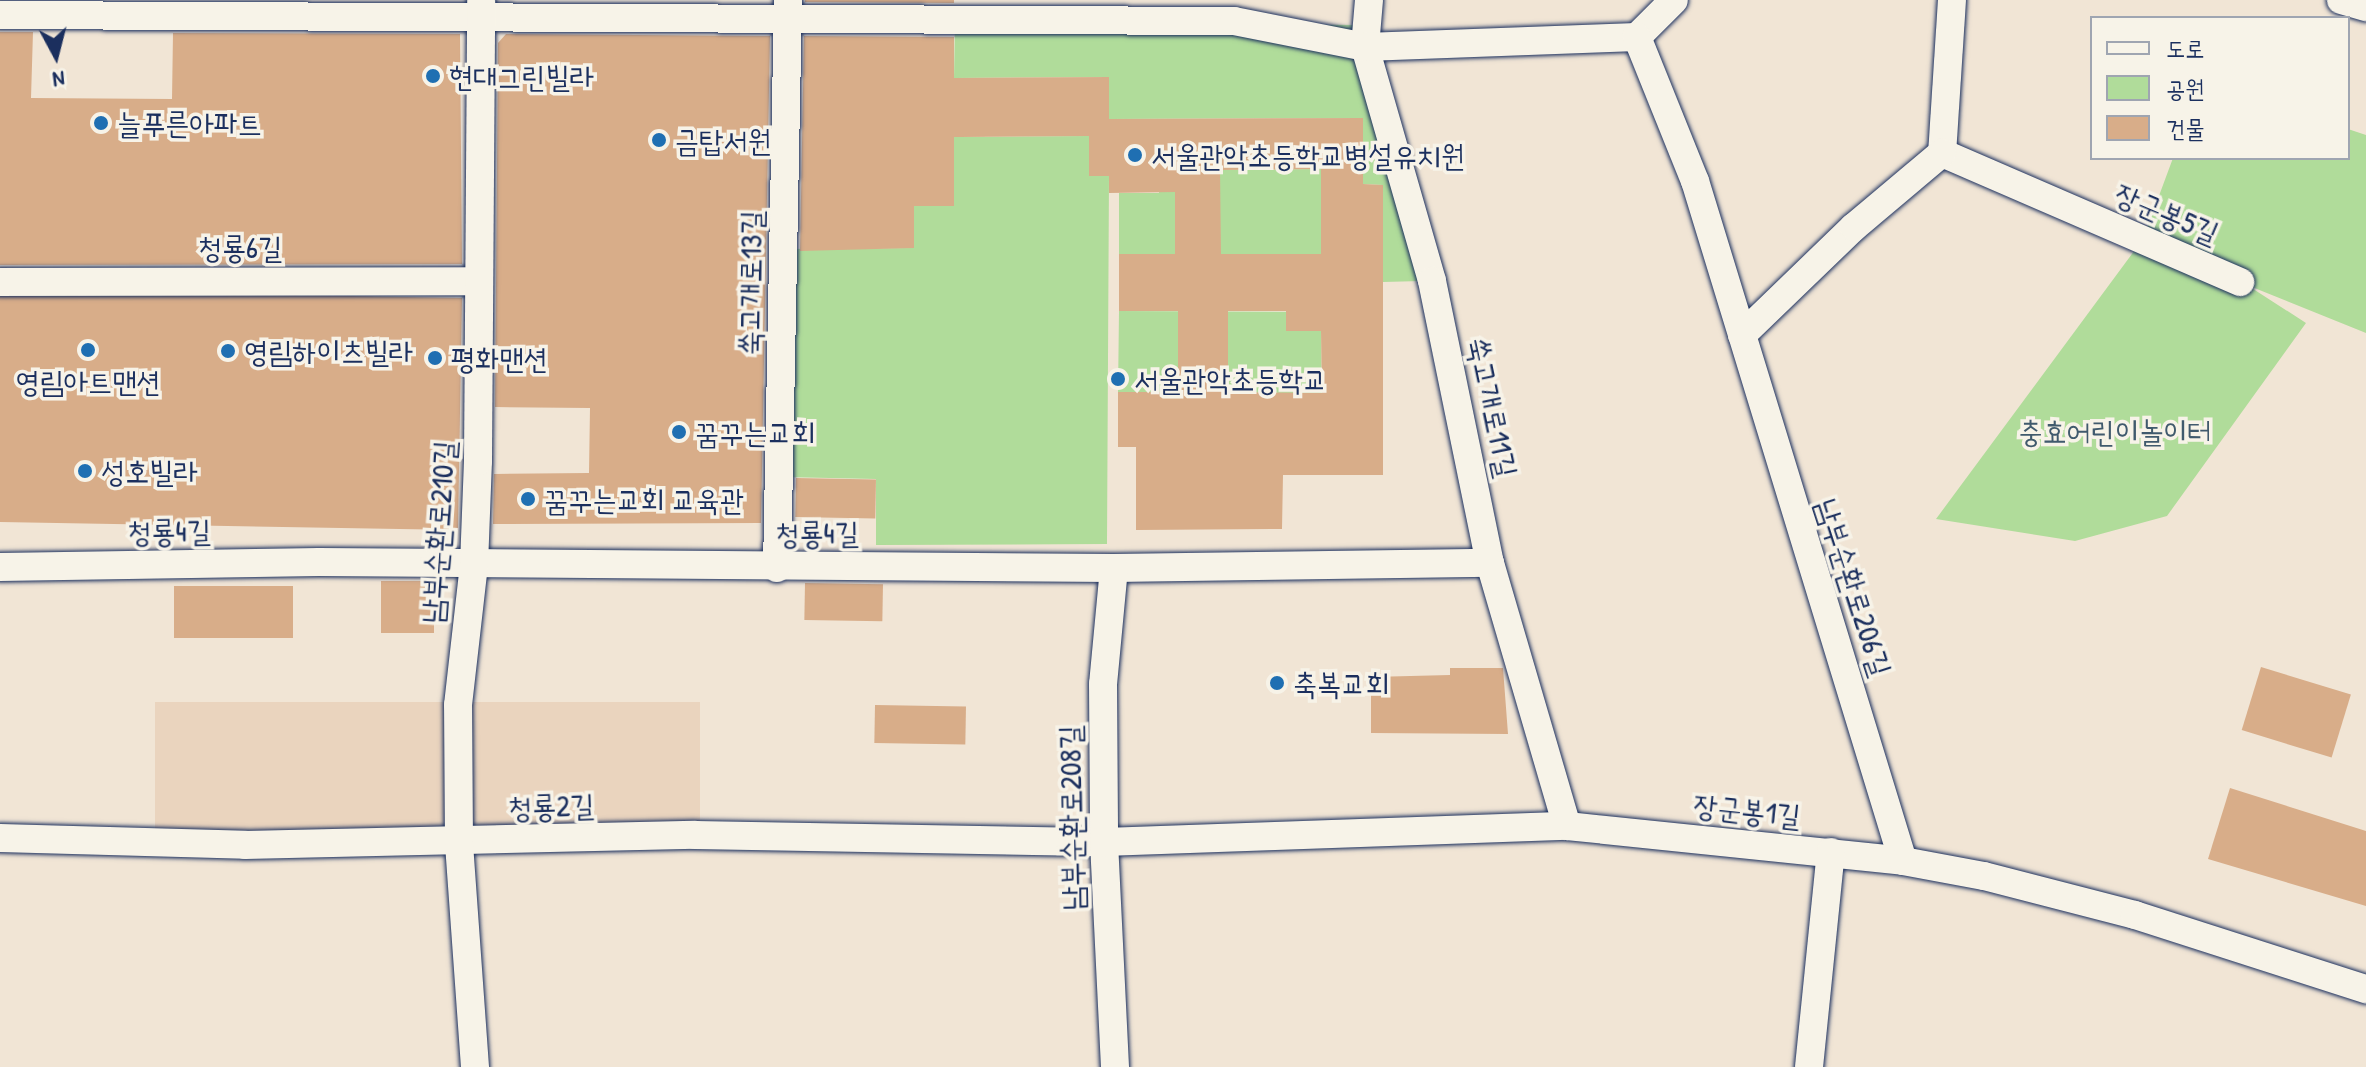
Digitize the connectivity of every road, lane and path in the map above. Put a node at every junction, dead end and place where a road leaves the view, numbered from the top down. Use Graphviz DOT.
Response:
graph roads {
  1 [pos="1369,0"];
  2 [pos="1674,0"];
  3 [pos="1952,0"];
  4 [pos="2341,0"];
  5 [pos="2366,7"];
  6 [pos="481,9"];
  7 [pos="788,9"];
  8 [pos="0,15"];
  9 [pos="1637,37"];
  10 [pos="1365,47"];
  11 [pos="1942,153"];
  12 [pos="479,281"];
  13 [pos="0,282"];
  14 [pos="2240,282"];
  15 [pos="1742,335"];
  16 [pos="1490,563"];
  17 [pos="474,565"];
  18 [pos="0,567"];
  19 [pos="777,568"];
  20 [pos="1114,568"];
  21 [pos="1567,826"];
  22 [pos="0,838"];
  23 [pos="1104,842"];
  24 [pos="459,843"];
  25 [pos="1831,852"];
  26 [pos="1903,861"];
  27 [pos="2366,989"];
  28 [pos="475,1067"];
  29 [pos="1115,1067"];
  30 [pos="1809,1067"];
  1 -- 10 [label="street, 쑥고개로11길"];
  2 -- 9 [label="street"];
  3 -- 11 [label="street"];
  4 -- 5 [label="street"];
  6 -- 7 [label="street"];
  6 -- 8 [label="street"];
  6 -- 12 [label="street, 남부순환로210길"];
  7 -- 10 [label="street"];
  7 -- 19 [label="street, 쑥고개로13길"];
  9 -- 10 [label="street"];
  9 -- 15 [label="street, 남부순환로206길"];
  10 -- 16 [label="street, 쑥고개로11길"];
  11 -- 14 [label="street, 장군봉5길"];
  11 -- 15 [label="street"];
  12 -- 13 [label="street, 청룡6길"];
  12 -- 17 [label="street, 남부순환로210길"];
  15 -- 26 [label="street, 남부순환로206길"];
  16 -- 20 [label="street, 청룡4길"];
  16 -- 21 [label="street, 쑥고개로11길"];
  17 -- 18 [label="street, 청룡4길"];
  17 -- 19 [label="street, 청룡4길"];
  17 -- 24 [label="street, 남부순환로210길"];
  19 -- 20 [label="street, 청룡4길"];
  20 -- 23 [label="street, 남부순환로208길"];
  21 -- 23 [label="street, 장군봉1길"];
  21 -- 25 [label="street, 장군봉1길"];
  22 -- 24 [label="street, 청룡2길"];
  23 -- 24 [label="street, 청룡2길"];
  23 -- 29 [label="street, 남부순환로208길"];
  24 -- 28 [label="street, 남부순환로210길"];
  25 -- 26 [label="street, 장군봉1길"];
  25 -- 30 [label="street"];
  26 -- 27 [label="street, 장군봉1길"];
}
